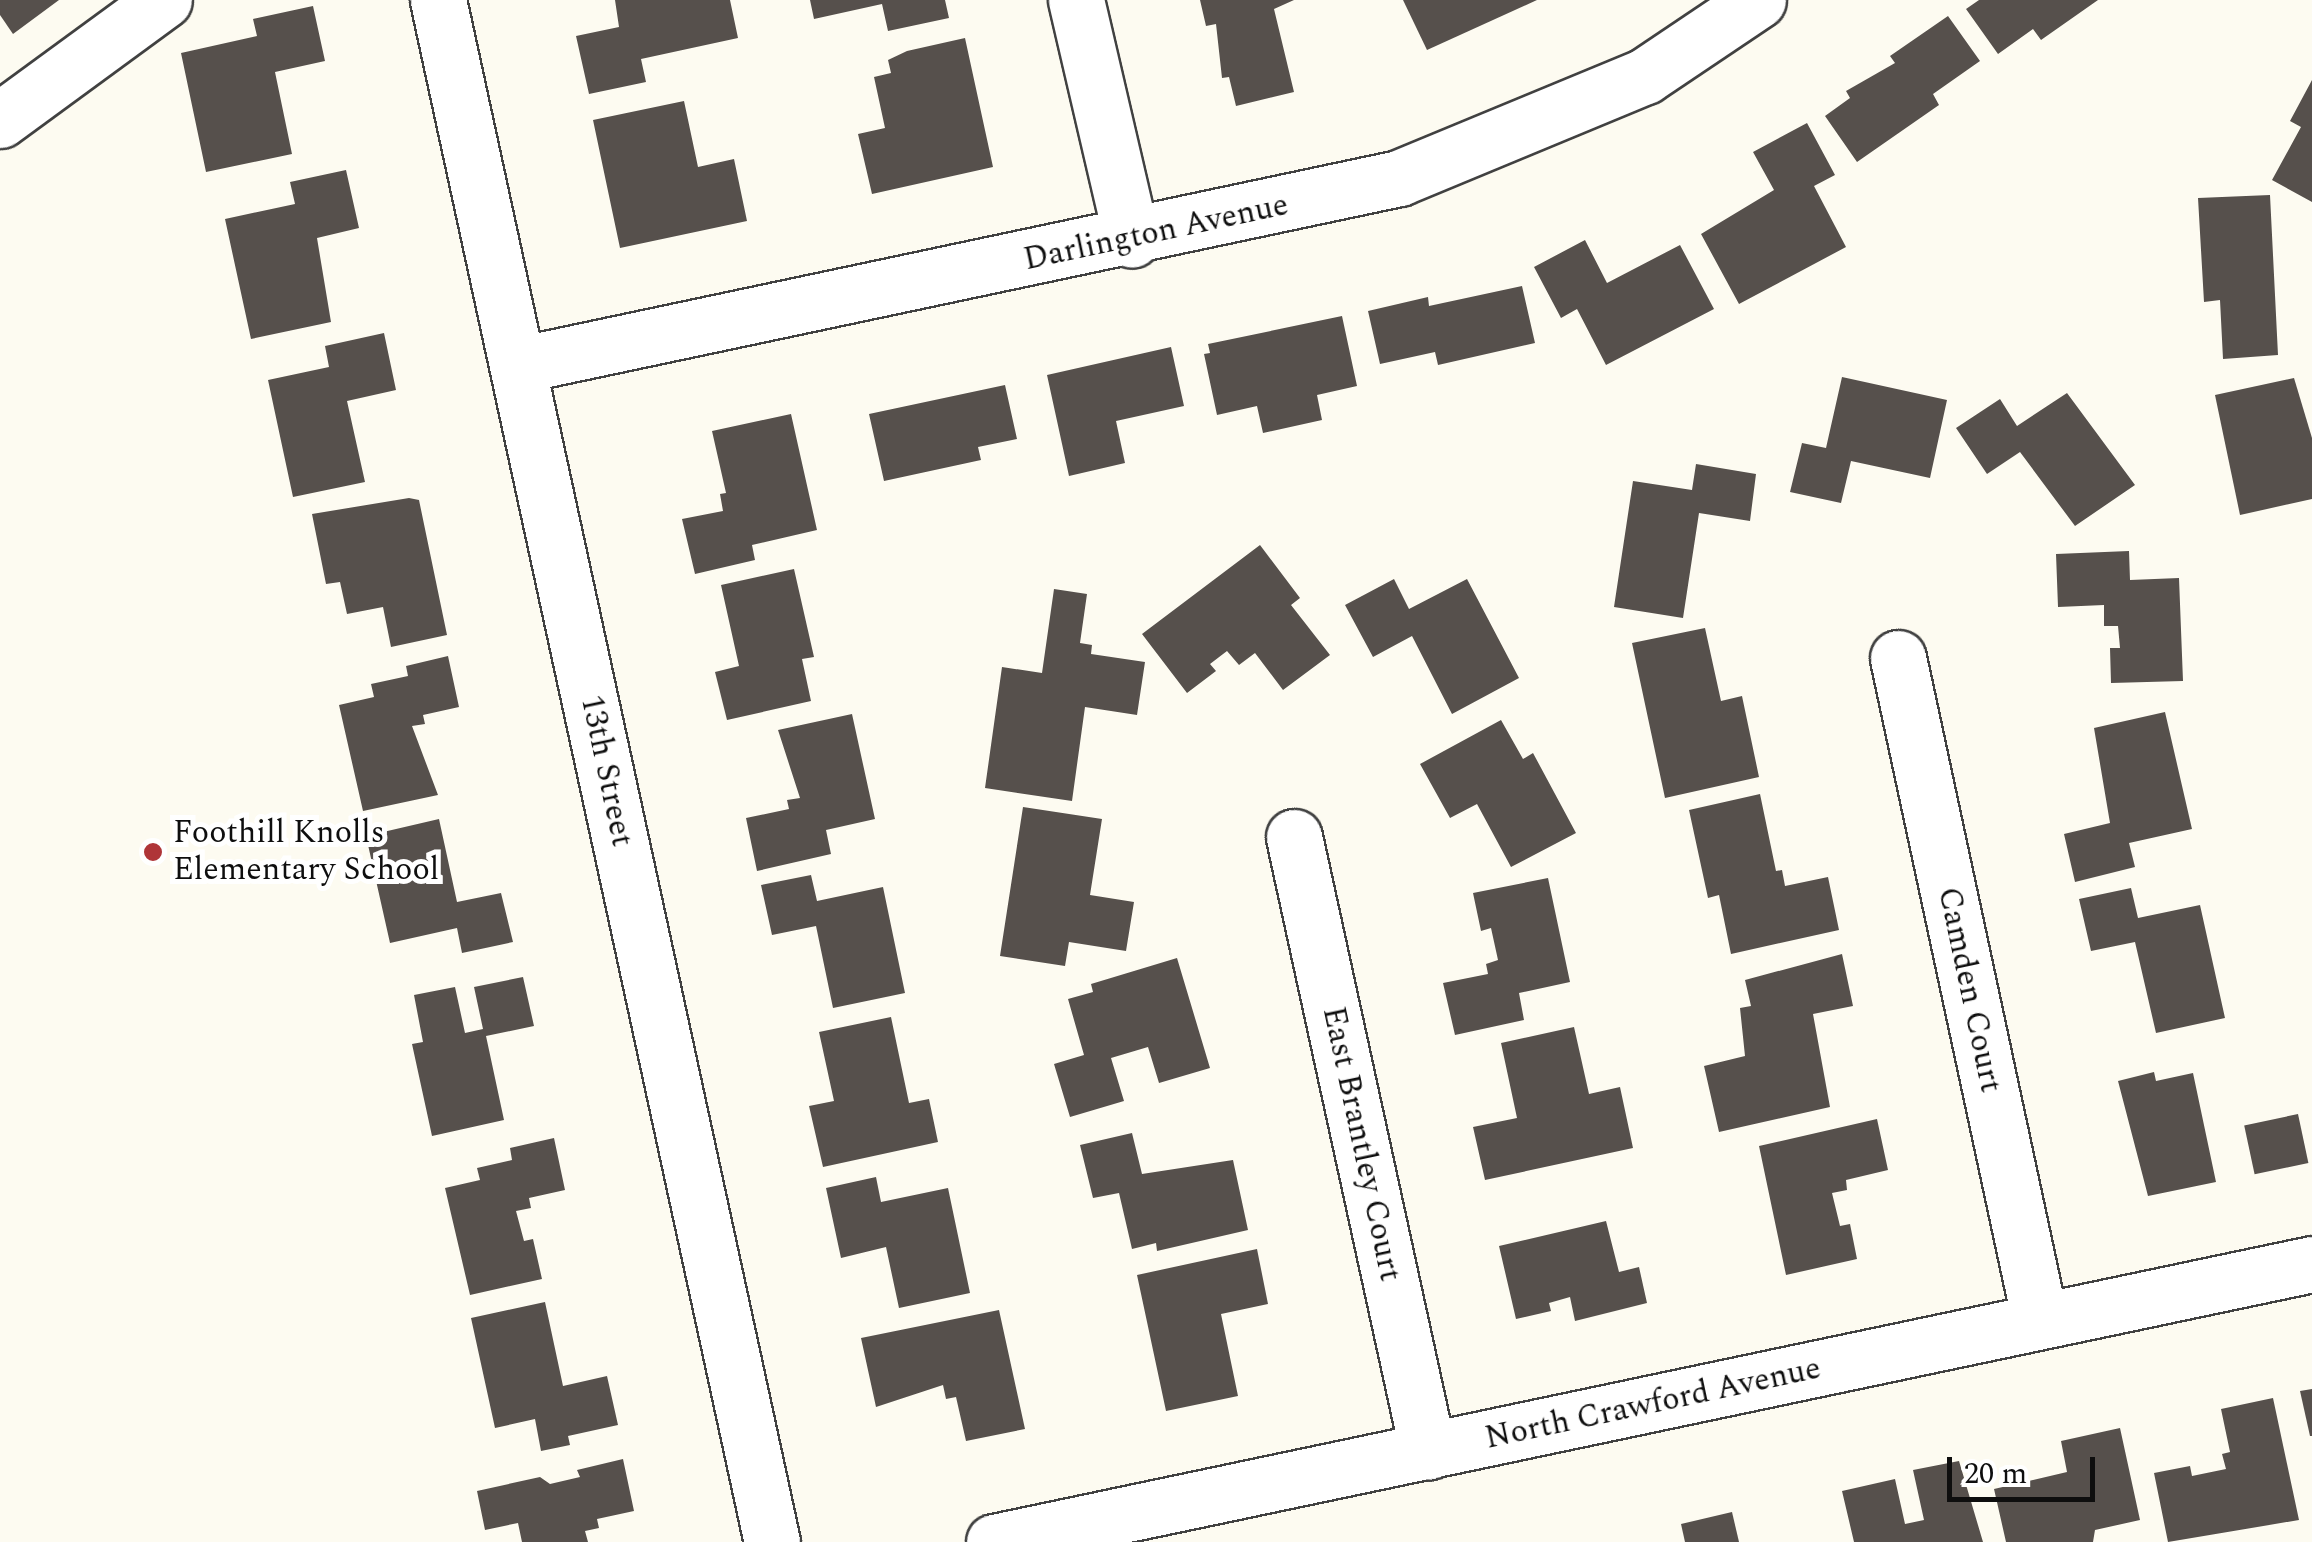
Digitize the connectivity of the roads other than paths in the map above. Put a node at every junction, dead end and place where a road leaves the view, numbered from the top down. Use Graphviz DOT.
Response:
graph roads {
  1 [pos="164,0"];
  2 [pos="438,0"];
  3 [pos="1076,0"];
  4 [pos="1758,0"];
  5 [pos="0,120"];
  6 [pos="1132,240"];
  7 [pos="518,366"];
  8 [pos="1898,658"];
  9 [pos="1294,837"];
  10 [pos="2312,1264"];
  11 [pos="2040,1322"];
  12 [pos="1428,1452"];
  13 [pos="772,1542"];
  14 [pos="994,1542"];
  1 -- 5 [label="street"];
  2 -- 7 [label="street, 13th Street"];
  3 -- 6 [label="street"];
  4 -- 6 [label="street, Darlington Avenue"];
  6 -- 7 [label="street, Darlington Avenue"];
  7 -- 13 [label="street, 13th Street"];
  8 -- 11 [label="street, Camden Court"];
  9 -- 12 [label="street, East Brantley Court"];
  10 -- 11 [label="street, North Crawford Avenue"];
  11 -- 12 [label="street, North Crawford Avenue"];
  12 -- 14 [label="street, North Crawford Avenue"];
}
